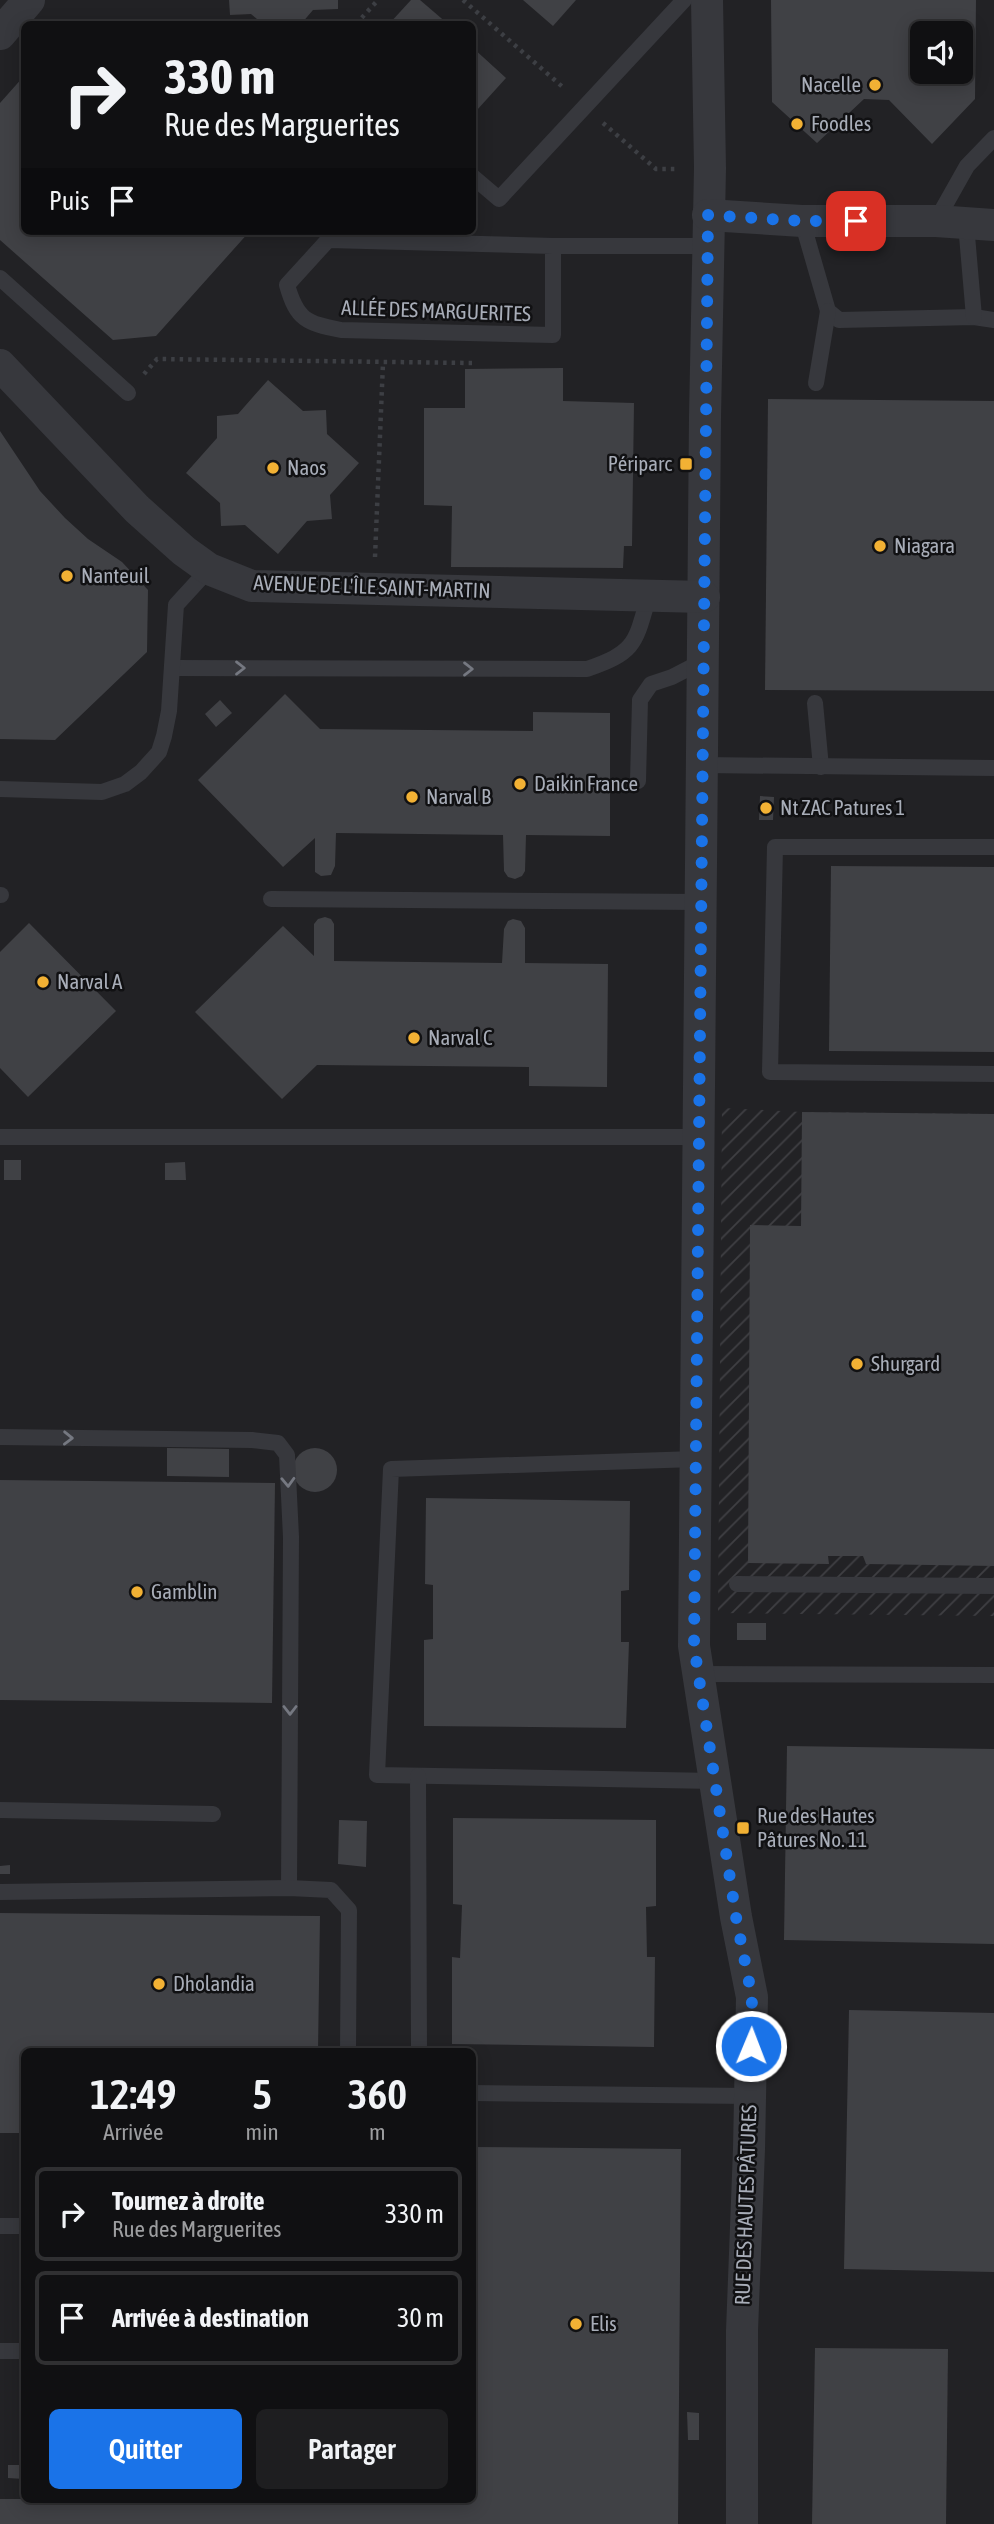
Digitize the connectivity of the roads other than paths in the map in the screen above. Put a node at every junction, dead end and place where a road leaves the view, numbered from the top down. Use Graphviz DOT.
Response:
graph roads {
  1 [pos="684,0"];
  2 [pos="707,0"];
  3 [pos="994,138"];
  4 [pos="476,179"];
  5 [pos="708,215"];
  6 [pos="802,221"];
  7 [pos="965,223"];
  8 [pos="553,246"];
  9 [pos="707,246"];
  10 [pos="0,278"];
  11 [pos="828,311"];
  12 [pos="974,317"];
  13 [pos="994,320"];
  14 [pos="3,372"];
  15 [pos="816,383"];
  16 [pos="128,393"];
  17 [pos="209,569"];
  18 [pos="649,595"];
  19 [pos="704,597"];
  20 [pos="703,661"];
  21 [pos="172,668"];
  22 [pos="815,703"];
  23 [pos="702,765"];
  24 [pos="821,767"];
  25 [pos="994,768"];
  26 [pos="638,781"];
  27 [pos="0,789"];
  28 [pos="994,847"];
  29 [pos="271,899"];
  30 [pos="702,902"];
  31 [pos="994,1074"];
  32 [pos="0,1137"];
  33 [pos="698,1137"];
  34 [pos="0,1437"];
  35 [pos="695,1459"];
  36 [pos="737,1584"];
  37 [pos="994,1586"];
  38 [pos="698,1674"];
  39 [pos="994,1675"];
  40 [pos="418,1776"];
  41 [pos="715,1781"];
  42 [pos="0,1810"];
  43 [pos="213,1814"];
  44 [pos="289,1888"];
  45 [pos="0,1892"];
  46 [pos="348,2048"];
  47 [pos="419,2048"];
  48 [pos="476,2093"];
  49 [pos="750,2096"];
  50 [pos="0,2226"];
  51 [pos="21,2226"];
  52 [pos="0,2351"];
  53 [pos="21,2351"];
  54 [pos="742,2524"];
  1 -- 4 [label="lane"];
  2 -- 5 [label="street, RUE DES HAUTES PÂTURES"];
  3 -- 7 [label="lane"];
  5 -- 6 [label="street"];
  5 -- 9 [label="street, RUE DES HAUTES PÂTURES"];
  6 -- 7 [label="street"];
  6 -- 11 [label="lane"];
  7 -- 12 [label="lane"];
  8 -- 8 [label="lane, ALLÉE DES MARGUERITES"];
  8 -- 9 [label="lane, ALLÉE DES MARGUERITES"];
  9 -- 19 [label="street, RUE DES HAUTES PÂTURES"];
  10 -- 16 [label="lane"];
  11 -- 12 [label="lane"];
  11 -- 15 [label="lane"];
  12 -- 13 [label="lane"];
  14 -- 17 [label="street, AVENUE DE L'ÎLE SAINT-MARTIN"];
  17 -- 18 [label="street, AVENUE DE L'ÎLE SAINT-MARTIN"];
  17 -- 21 [label="lane"];
  18 -- 19 [label="street, AVENUE DE L'ÎLE SAINT-MARTIN"];
  21 -- 18 [label="lane, one-way"];
  19 -- 20 [label="street, RUE DES HAUTES PÂTURES"];
  20 -- 23 [label="street, RUE DES HAUTES PÂTURES"];
  20 -- 26 [label="lane"];
  21 -- 27 [label="lane"];
  22 -- 24 [label="lane"];
  23 -- 24 [label="lane"];
  23 -- 30 [label="street, RUE DES HAUTES PÂTURES"];
  24 -- 25 [label="lane"];
  28 -- 31 [label="lane"];
  29 -- 30 [label="lane"];
  30 -- 33 [label="street, RUE DES HAUTES PÂTURES"];
  32 -- 33 [label="lane"];
  33 -- 35 [label="street, RUE DES HAUTES PÂTURES"];
  34 -- 44 [label="lane, one-way"];
  35 -- 38 [label="street, RUE DES HAUTES PÂTURES"];
  35 -- 40 [label="lane"];
  36 -- 37 [label="lane"];
  38 -- 39 [label="lane"];
  38 -- 41 [label="street, RUE DES HAUTES PÂTURES"];
  40 -- 41 [label="lane"];
  40 -- 47 [label="lane"];
  41 -- 49 [label="street, RUE DES HAUTES PÂTURES"];
  42 -- 43 [label="lane"];
  44 -- 45 [label="lane"];
  44 -- 46 [label="lane"];
  48 -- 49 [label="lane"];
  49 -- 54 [label="street, RUE DES HAUTES PÂTURES"];
  50 -- 51 [label="lane"];
  52 -- 53 [label="lane"];
}
